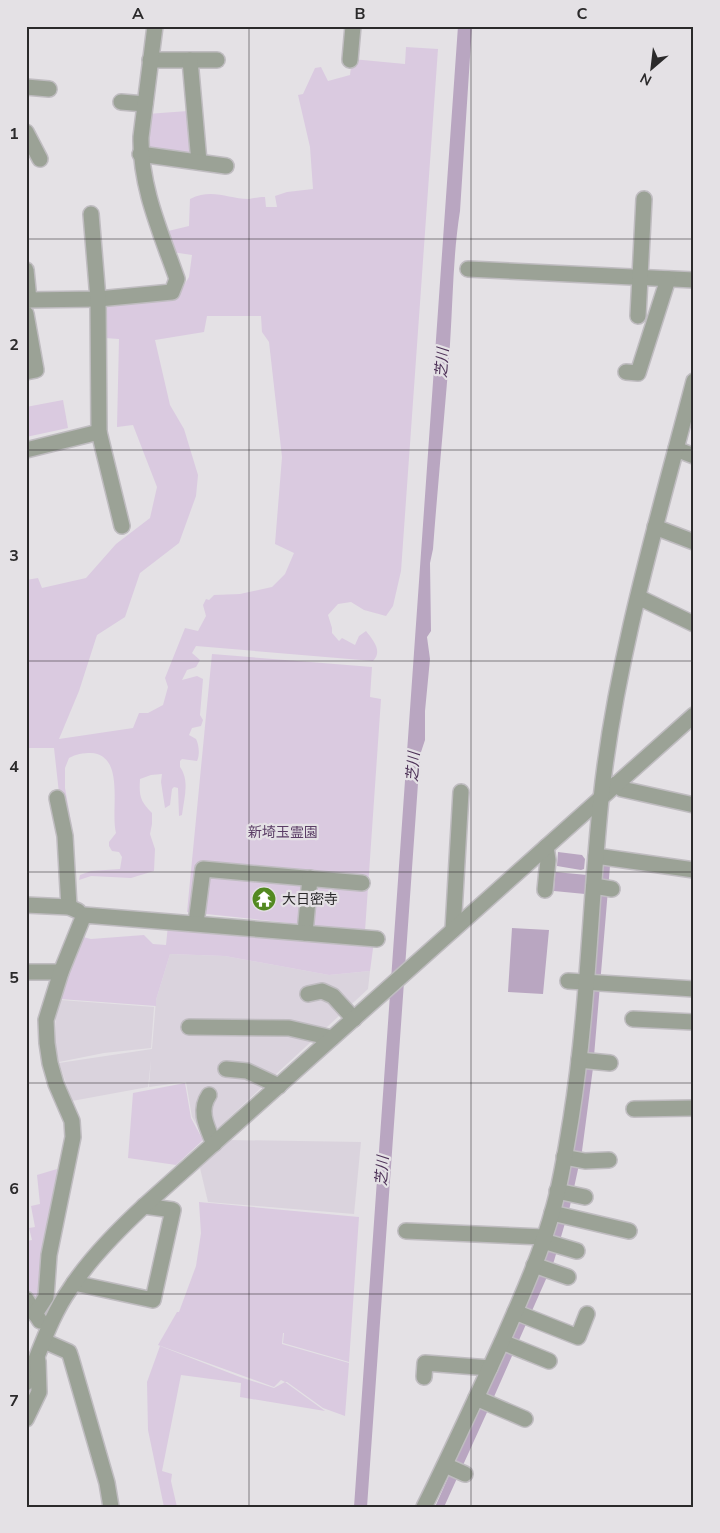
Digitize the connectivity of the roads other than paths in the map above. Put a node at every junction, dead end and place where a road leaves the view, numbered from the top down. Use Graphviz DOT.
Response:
graph roads {
  1 [pos="154,26"];
  2 [pos="353,26"];
  3 [pos="150,60"];
  4 [pos="190,60"];
  5 [pos="217,60"];
  6 [pos="350,60"];
  7 [pos="26,87"];
  8 [pos="49,89"];
  9 [pos="121,102"];
  10 [pos="145,104"];
  11 [pos="26,132"];
  12 [pos="140,154"];
  13 [pos="40,159"];
  14 [pos="199,162"];
  15 [pos="226,166"];
  16 [pos="644,199"];
  17 [pos="91,214"];
  18 [pos="468,269"];
  19 [pos="26,270"];
  20 [pos="640,278"];
  21 [pos="668,279"];
  22 [pos="694,280"];
  23 [pos="98,299"];
  24 [pos="27,305"];
  25 [pos="638,316"];
  26 [pos="26,372"];
  27 [pos="626,372"];
  28 [pos="694,381"];
  29 [pos="99,432"];
  30 [pos="676,449"];
  31 [pos="26,450"];
  32 [pos="694,456"];
  33 [pos="122,526"];
  34 [pos="655,527"];
  35 [pos="694,542"];
  36 [pos="638,597"];
  37 [pos="694,624"];
  38 [pos="694,714"];
  39 [pos="616,784"];
  40 [pos="462,792"];
  41 [pos="57,798"];
  42 [pos="601,798"];
  43 [pos="694,805"];
  44 [pos="546,847"];
  45 [pos="596,856"];
  46 [pos="694,870"];
  47 [pos="310,878"];
  48 [pos="362,883"];
  49 [pos="594,886"];
  50 [pos="612,889"];
  51 [pos="545,890"];
  52 [pos="26,904"];
  53 [pos="69,907"];
  54 [pos="84,914"];
  55 [pos="196,923"];
  56 [pos="453,930"];
  57 [pos="305,933"];
  58 [pos="377,939"];
  59 [pos="26,972"];
  60 [pos="61,972"];
  61 [pos="568,981"];
  62 [pos="587,983"];
  63 [pos="694,989"];
  64 [pos="308,994"];
  65 [pos="354,1019"];
  66 [pos="633,1019"];
  67 [pos="694,1022"];
  68 [pos="189,1027"];
  69 [pos="332,1038"];
  70 [pos="579,1060"];
  71 [pos="606,1062"];
  72 [pos="226,1069"];
  73 [pos="279,1086"];
  74 [pos="209,1095"];
  75 [pos="694,1108"];
  76 [pos="634,1109"];
  77 [pos="214,1144"];
  78 [pos="564,1157"];
  79 [pos="609,1160"];
  80 [pos="558,1191"];
  81 [pos="582,1196"];
  82 [pos="144,1206"];
  83 [pos="552,1213"];
  84 [pos="406,1231"];
  85 [pos="629,1231"];
  86 [pos="544,1240"];
  87 [pos="570,1249"];
  88 [pos="535,1265"];
  89 [pos="568,1277"];
  90 [pos="74,1283"];
  91 [pos="26,1299"];
  92 [pos="515,1312"];
  93 [pos="35,1314"];
  94 [pos="587,1314"];
  95 [pos="45,1337"];
  96 [pos="503,1342"];
  97 [pos="38,1357"];
  98 [pos="549,1362"];
  99 [pos="26,1368"];
  100 [pos="490,1368"];
  101 [pos="424,1377"];
  102 [pos="26,1383"];
  103 [pos="477,1399"];
  104 [pos="26,1419"];
  105 [pos="525,1419"];
  106 [pos="446,1465"];
  107 [pos="465,1474"];
  108 [pos="111,1507"];
  109 [pos="424,1507"];
  1 -- 3 [label="street"];
  2 -- 6 [label="street"];
  3 -- 4 [label="street"];
  3 -- 10 [label="street"];
  4 -- 5 [label="street"];
  4 -- 14 [label="street"];
  7 -- 8 [label="street"];
  9 -- 10 [label="street"];
  10 -- 12 [label="street"];
  11 -- 13 [label="street"];
  12 -- 14 [label="street"];
  12 -- 23 [label="street"];
  14 -- 15 [label="street"];
  16 -- 20 [label="street"];
  17 -- 23 [label="street"];
  18 -- 20 [label="street"];
  19 -- 24 [label="street"];
  20 -- 21 [label="street"];
  20 -- 25 [label="street"];
  21 -- 22 [label="street"];
  21 -- 27 [label="street"];
  23 -- 24 [label="street"];
  23 -- 29 [label="street"];
  24 -- 26 [label="street"];
  28 -- 30 [label="street"];
  29 -- 31 [label="street"];
  29 -- 33 [label="street"];
  30 -- 32 [label="street"];
  30 -- 34 [label="street"];
  34 -- 35 [label="street"];
  34 -- 36 [label="street"];
  36 -- 37 [label="street"];
  36 -- 42 [label="street"];
  38 -- 39 [label="street"];
  39 -- 42 [label="street"];
  39 -- 43 [label="street"];
  40 -- 56 [label="street"];
  41 -- 53 [label="street"];
  42 -- 44 [label="street"];
  42 -- 45 [label="street"];
  44 -- 51 [label="street"];
  44 -- 56 [label="street"];
  45 -- 46 [label="street"];
  45 -- 49 [label="street"];
  47 -- 48 [label="street"];
  47 -- 55 [label="street"];
  47 -- 57 [label="street"];
  49 -- 50 [label="street"];
  49 -- 62 [label="street"];
  52 -- 53 [label="street"];
  53 -- 54 [label="street"];
  54 -- 55 [label="street"];
  54 -- 60 [label="street"];
  55 -- 57 [label="street"];
  56 -- 65 [label="street"];
  57 -- 58 [label="street"];
  59 -- 60 [label="street"];
  60 -- 93 [label="street"];
  61 -- 62 [label="street"];
  62 -- 63 [label="street"];
  62 -- 70 [label="street"];
  64 -- 65 [label="street"];
  65 -- 69 [label="street"];
  66 -- 67 [label="street"];
  68 -- 69 [label="street"];
  69 -- 73 [label="street"];
  70 -- 71 [label="street"];
  70 -- 78 [label="street"];
  72 -- 73 [label="street"];
  73 -- 77 [label="street"];
  74 -- 77 [label="street"];
  75 -- 76 [label="street"];
  77 -- 82 [label="street"];
  78 -- 79 [label="street"];
  78 -- 80 [label="street"];
  80 -- 81 [label="street"];
  80 -- 83 [label="street"];
  82 -- 90 [label="street"];
  82 -- 90 [label="street"];
  83 -- 85 [label="street"];
  83 -- 86 [label="street"];
  84 -- 86 [label="street"];
  86 -- 87 [label="street"];
  86 -- 88 [label="street"];
  88 -- 89 [label="street"];
  88 -- 92 [label="street"];
  90 -- 95 [label="street"];
  91 -- 93 [label="street"];
  92 -- 94 [label="street"];
  92 -- 96 [label="street"];
  93 -- 95 [label="street"];
  95 -- 97 [label="street"];
  95 -- 108 [label="street"];
  96 -- 98 [label="street"];
  96 -- 100 [label="street"];
  97 -- 99 [label="street"];
  97 -- 102 [label="street"];
  97 -- 104 [label="street"];
  100 -- 101 [label="street"];
  100 -- 103 [label="street"];
  103 -- 105 [label="street"];
  103 -- 106 [label="street"];
  106 -- 107 [label="street"];
  106 -- 109 [label="street"];
}
